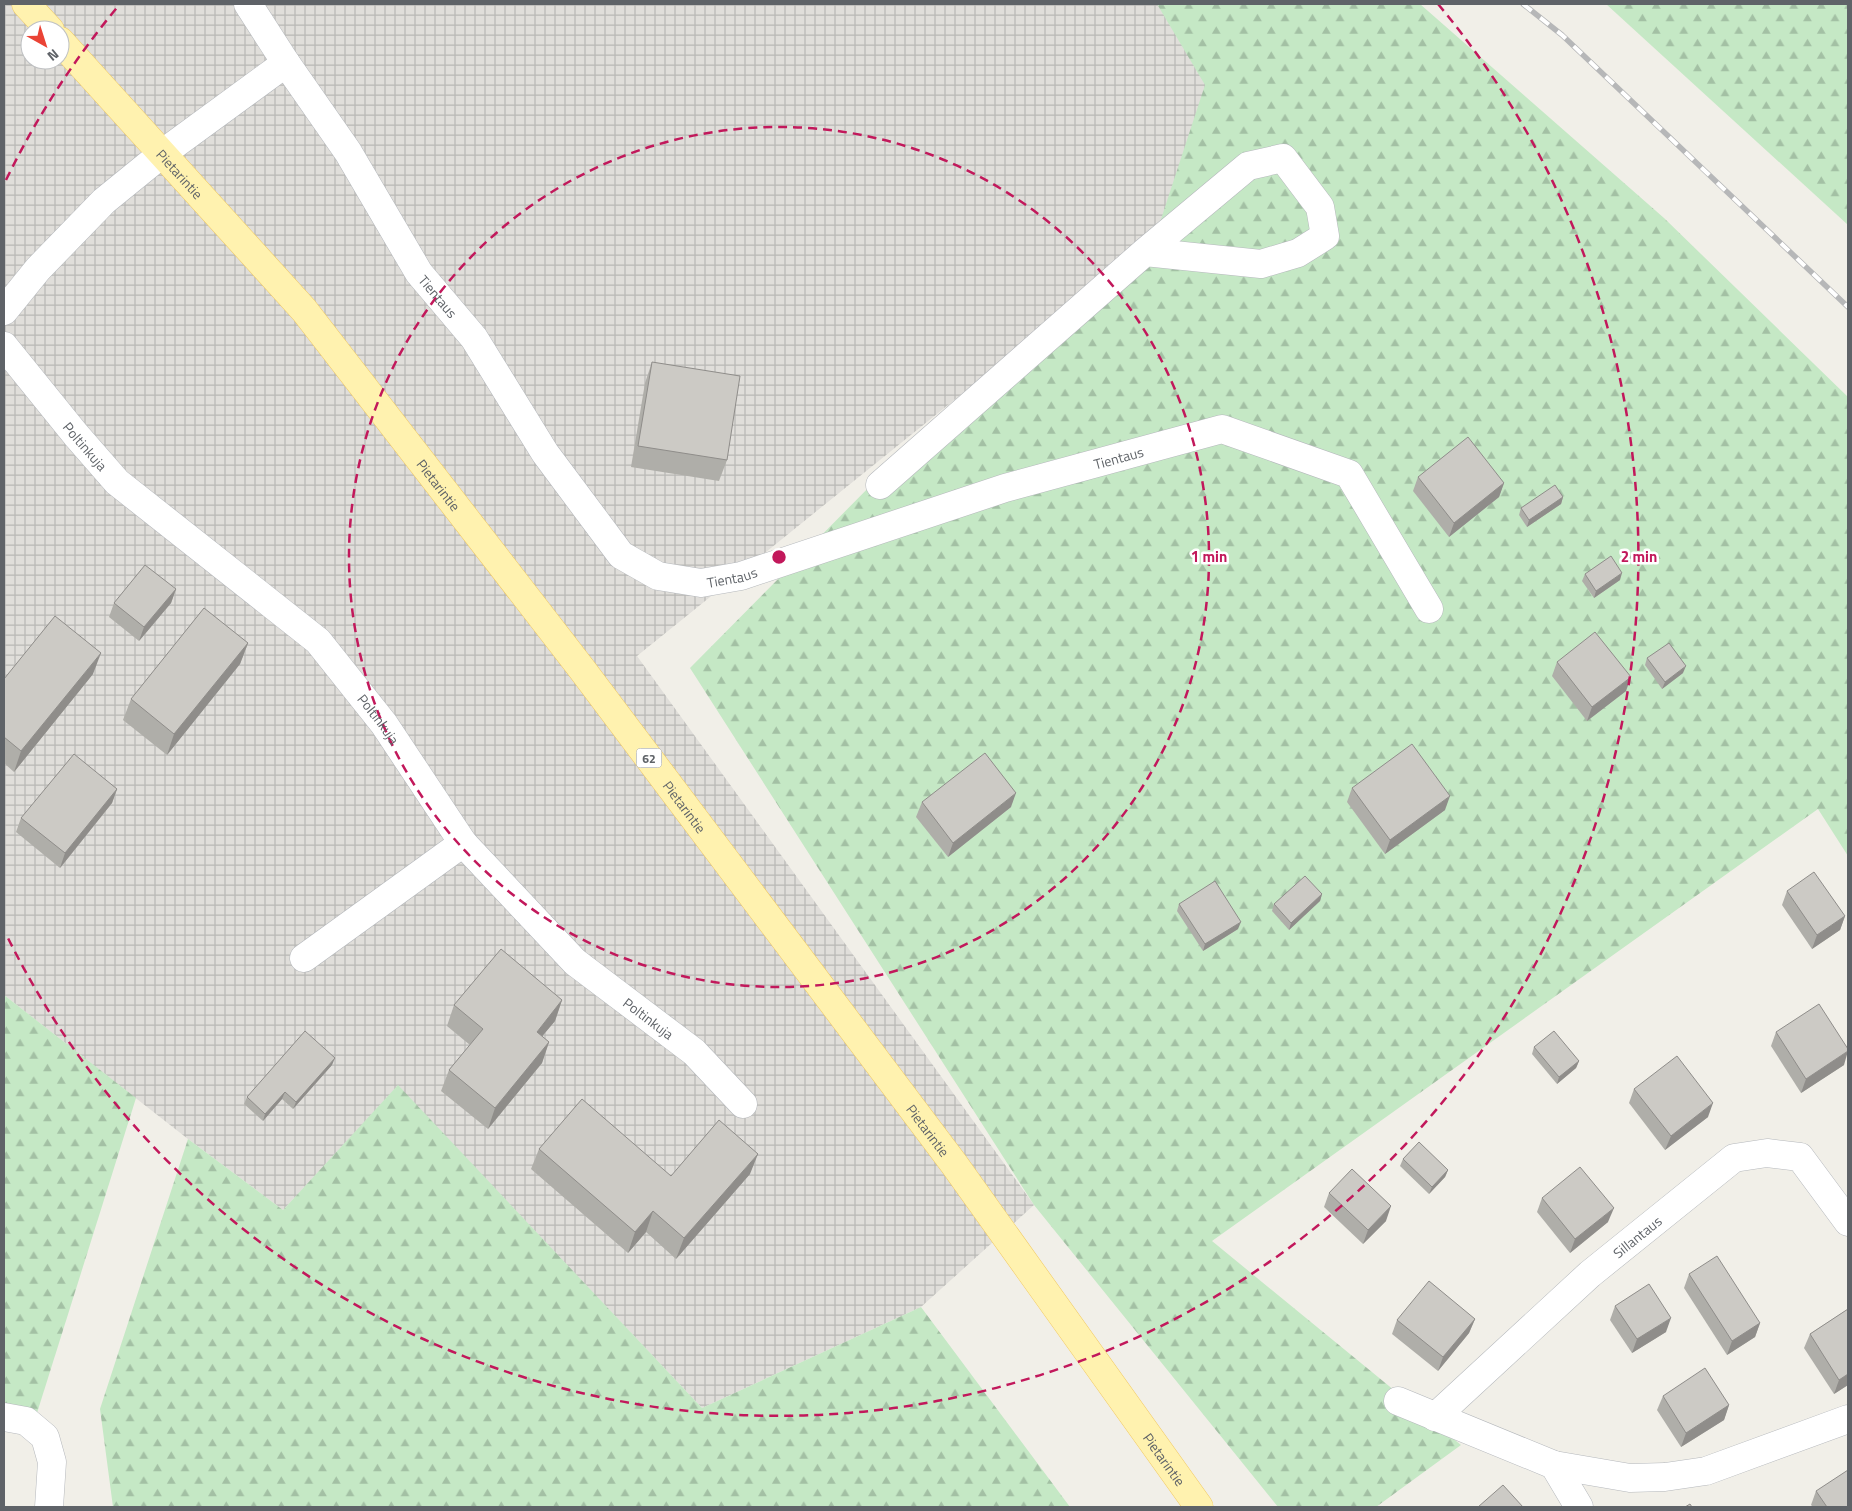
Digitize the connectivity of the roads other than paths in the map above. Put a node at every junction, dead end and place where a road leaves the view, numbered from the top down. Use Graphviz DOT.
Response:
graph roads {
  1 [pos="26,4"];
  2 [pos="248,4"];
  3 [pos="41,20"];
  4 [pos="70,51"];
  5 [pos="286,63"];
  6 [pos="163,153"];
  7 [pos="1145,252"];
  8 [pos="4,311"];
  9 [pos="4,346"];
  10 [pos="880,485"];
  11 [pos="1430,609"];
  12 [pos="463,843"];
  13 [pos="304,958"];
  14 [pos="743,1104"];
  15 [pos="1848,1222"];
  16 [pos="1398,1401"];
  17 [pos="4,1417"];
  18 [pos="1436,1417"];
  19 [pos="1848,1419"];
  20 [pos="1554,1465"];
  21 [pos="49,1507"];
  22 [pos="1199,1507"];
  23 [pos="1579,1507"];
  1 -- 3 [label="main road"];
  2 -- 5 [label="street, Tientaus"];
  4 -- 6 [label="main road, Pietarintie / 62"];
  5 -- 6 [label="street"];
  5 -- 11 [label="street, Tientaus"];
  6 -- 8 [label="street"];
  6 -- 22 [label="main road, Pietarintie / 62"];
  7 -- 7 [label="street"];
  7 -- 10 [label="street"];
  9 -- 12 [label="street, Poltinkuja"];
  12 -- 13 [label="street"];
  12 -- 14 [label="street, Poltinkuja"];
  15 -- 18 [label="street, Sillantaus"];
  16 -- 18 [label="street"];
  17 -- 21 [label="street"];
  18 -- 20 [label="street"];
  19 -- 20 [label="street"];
  20 -- 23 [label="street"];
}
